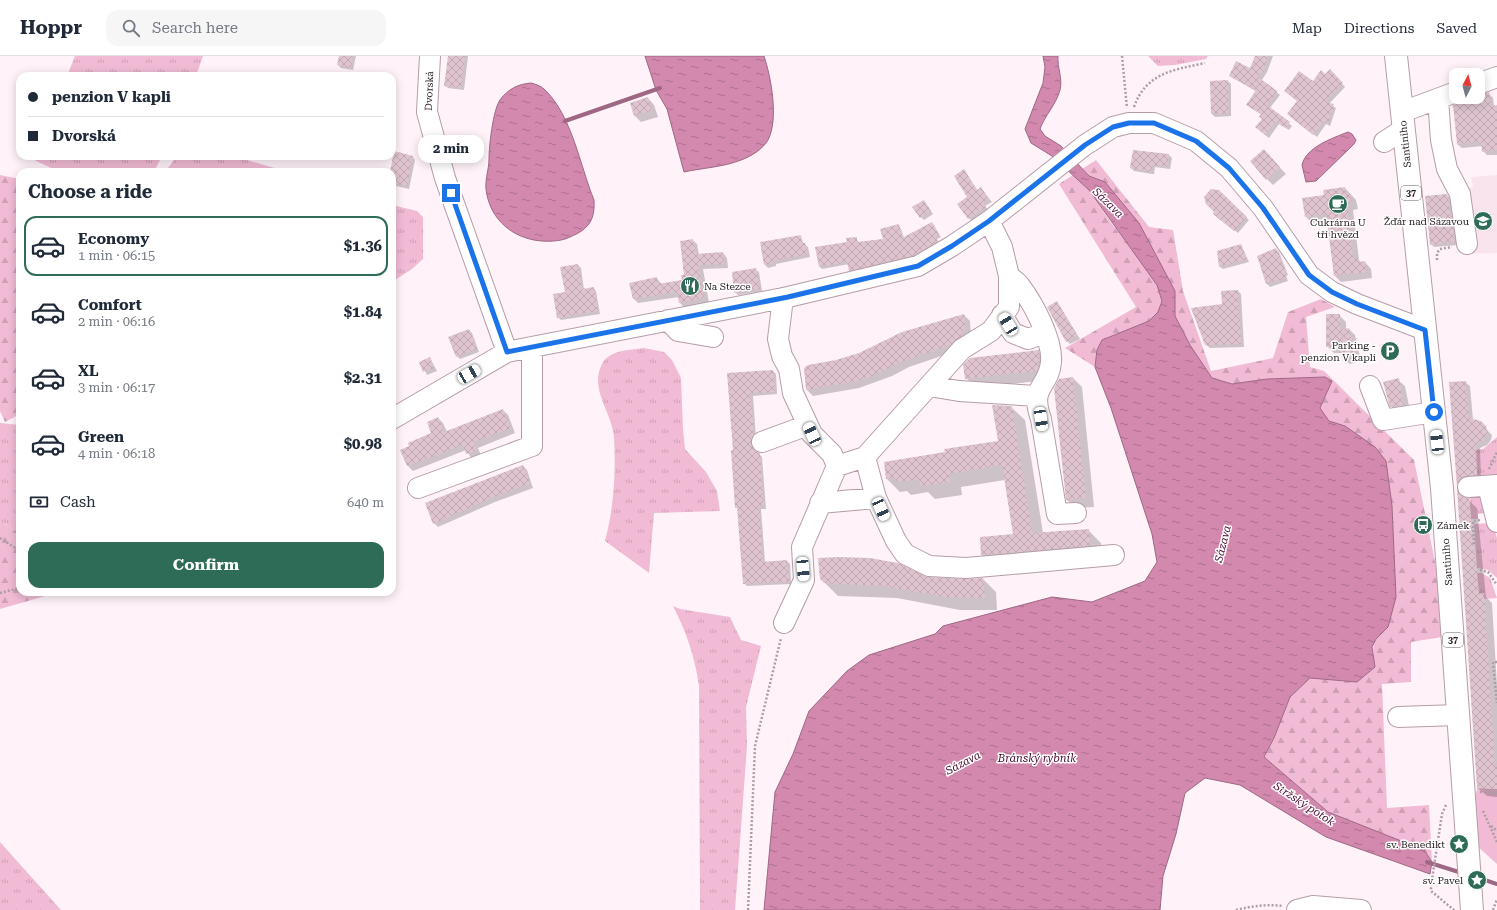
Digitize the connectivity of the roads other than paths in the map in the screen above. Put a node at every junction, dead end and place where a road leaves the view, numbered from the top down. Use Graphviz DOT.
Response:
graph roads {
  1 [pos="430,56"];
  2 [pos="1396,56"];
  3 [pos="1497,76"];
  4 [pos="1485,81"];
  5 [pos="1447,95"];
  6 [pos="1403,120"];
  7 [pos="1384,142"];
  8 [pos="989,221"];
  9 [pos="1467,244"];
  10 [pos="1009,276"];
  11 [pos="783,298"];
  12 [pos="1002,316"];
  13 [pos="668,320"];
  14 [pos="1425,330"];
  15 [pos="1045,333"];
  16 [pos="713,337"];
  17 [pos="532,347"];
  18 [pos="507,352"];
  19 [pos="929,386"];
  20 [pos="1370,386"];
  21 [pos="1037,396"];
  22 [pos="1434,412"];
  23 [pos="396,417"];
  24 [pos="808,425"];
  25 [pos="762,442"];
  26 [pos="865,457"];
  27 [pos="836,466"];
  28 [pos="1491,482"];
  29 [pos="418,488"];
  30 [pos="1456,488"];
  31 [pos="876,498"];
  32 [pos="820,503"];
  33 [pos="1076,513"];
  34 [pos="1497,520"];
  35 [pos="1114,555"];
  36 [pos="784,623"];
  37 [pos="1458,714"];
  38 [pos="1398,717"];
  39 [pos="1471,903"];
  40 [pos="1298,909"];
  41 [pos="1355,910"];
  1 -- 18 [label="street, Dvorská"];
  2 -- 6 [label="main road, Santiniho / 37"];
  3 -- 4 [label="street"];
  5 -- 6 [label="street, Santiniho"];
  5 -- 9 [label="street"];
  6 -- 7 [label="street"];
  6 -- 14 [label="main road, Santiniho / 37"];
  8 -- 10 [label="street"];
  8 -- 11 [label="street"];
  8 -- 14 [label="street"];
  10 -- 12 [label="street"];
  10 -- 15 [label="street"];
  11 -- 13 [label="street"];
  11 -- 24 [label="street"];
  12 -- 15 [label="street"];
  12 -- 19 [label="street"];
  13 -- 16 [label="street"];
  13 -- 17 [label="street"];
  14 -- 22 [label="main road, Santiniho / 37"];
  15 -- 21 [label="street"];
  17 -- 18 [label="street"];
  17 -- 29 [label="street"];
  18 -- 23 [label="street"];
  19 -- 21 [label="street"];
  19 -- 26 [label="street"];
  20 -- 22 [label="street"];
  21 -- 33 [label="street"];
  22 -- 30 [label="main road, Santiniho / 37"];
  24 -- 25 [label="street"];
  24 -- 27 [label="street"];
  26 -- 27 [label="street"];
  26 -- 31 [label="street"];
  27 -- 32 [label="street"];
  28 -- 30 [label="street"];
  28 -- 34 [label="street"];
  30 -- 37 [label="main road, Santiniho / 37"];
  31 -- 32 [label="street"];
  31 -- 35 [label="street"];
  32 -- 36 [label="street"];
  37 -- 38 [label="street"];
  37 -- 39 [label="main road, Santiniho / 37"];
  40 -- 41 [label="street"];
}
